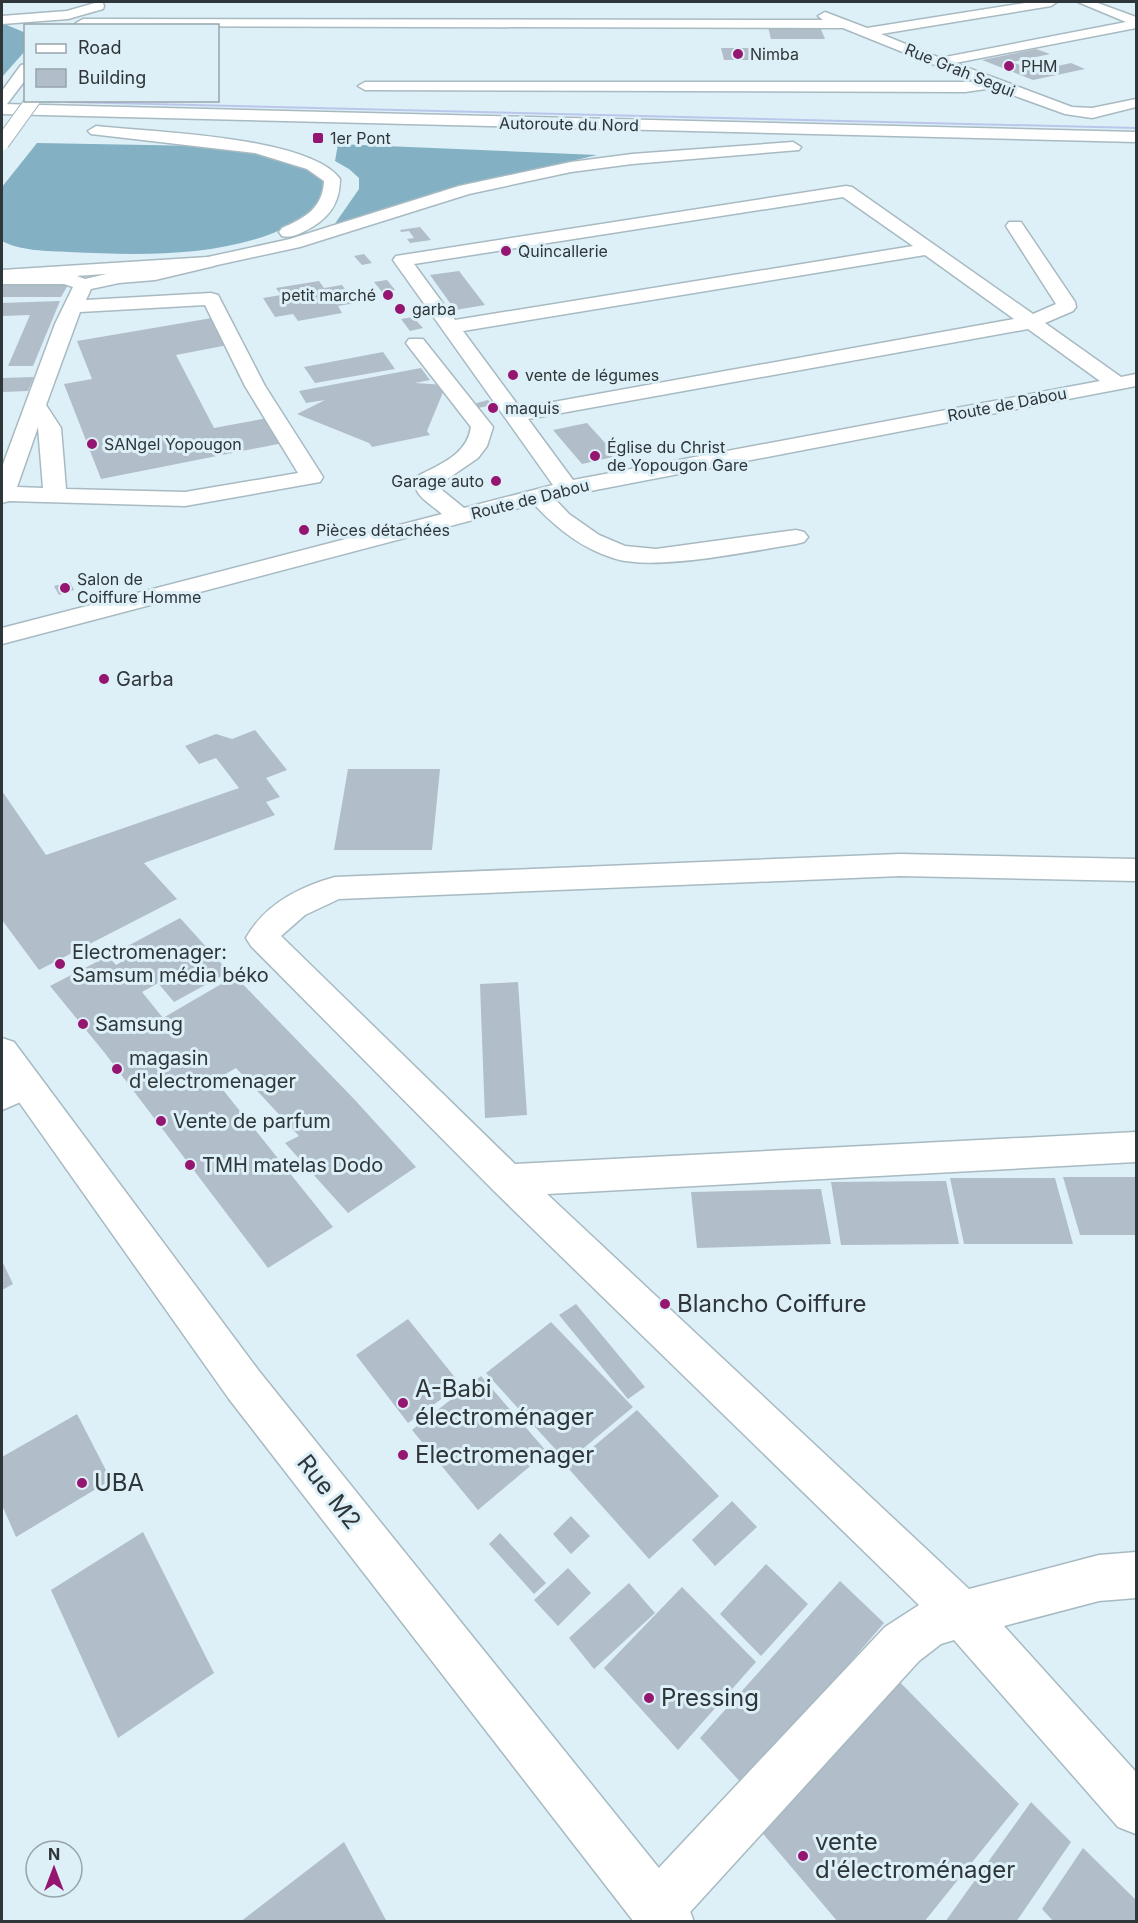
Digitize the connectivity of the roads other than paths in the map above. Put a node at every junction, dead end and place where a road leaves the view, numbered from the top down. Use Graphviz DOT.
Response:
graph roads {
  1 [pos="52,2"];
  2 [pos="81,2"];
  3 [pos="1050,2"];
  4 [pos="1084,2"];
  5 [pos="98,4"];
  6 [pos="484,9"];
  7 [pos="807,9"];
  8 [pos="5,16"];
  9 [pos="63,20"];
  10 [pos="482,22"];
  11 [pos="1137,22"];
  12 [pos="82,24"];
  13 [pos="215,24"];
  14 [pos="845,24"];
  15 [pos="24,26"];
  16 [pos="869,32"];
  17 [pos="889,41"];
  18 [pos="855,42"];
  19 [pos="939,62"];
  20 [pos="24,71"];
  21 [pos="994,84"];
  22 [pos="365,86"];
  23 [pos="5,96"];
  24 [pos="32,102"];
  25 [pos="1137,103"];
  26 [pos="2,109"];
  27 [pos="2,125"];
  28 [pos="34,126"];
  29 [pos="1137,137"];
  30 [pos="2,143"];
  31 [pos="851,144"];
  32 [pos="1137,152"];
  33 [pos="1015,226"];
  34 [pos="930,249"];
  35 [pos="208,261"];
  36 [pos="4,271"];
  37 [pos="69,278"];
  38 [pos="72,307"];
  39 [pos="1032,322"];
  40 [pos="448,327"];
  41 [pos="416,344"];
  42 [pos="1127,382"];
  43 [pos="35,404"];
  44 [pos="514,415"];
  45 [pos="24,434"];
  46 [pos="50,437"];
  47 [pos="567,488"];
  48 [pos="2,495"];
  49 [pos="55,495"];
  50 [pos="539,496"];
  51 [pos="460,517"];
  52 [pos="796,537"];
  53 [pos="4,633"];
  54 [pos="1137,870"];
  55 [pos="9,1078"];
  56 [pos="1137,1147"];
  57 [pos="507,1180"];
  58 [pos="1137,1575"];
  59 [pos="962,1614"];
  60 [pos="1137,1809"];
  61 [pos="663,1915"];
  1 -- 8 [label="main road"];
  2 -- 9 [label="main road"];
  3 -- 16 [label="main road"];
  4 -- 11 [label="main road"];
  5 -- 9 [label="main road"];
  5 -- 12 [label="main road"];
  6 -- 10 [label="main road"];
  7 -- 14 [label="main road, Rue Grah Segui"];
  8 -- 9 [label="main road"];
  8 -- 15 [label="main road"];
  10 -- 13 [label="main road"];
  10 -- 14 [label="main road"];
  11 -- 19 [label="main road"];
  14 -- 16 [label="main road, Rue Grah Segui"];
  16 -- 17 [label="main road, Rue Grah Segui"];
  17 -- 18 [label="main road"];
  17 -- 19 [label="main road, Rue Grah Segui"];
  19 -- 21 [label="main road, Rue Grah Segui"];
  20 -- 23 [label="main road"];
  21 -- 22 [label="main road"];
  21 -- 25 [label="main road, Rue Grah Segui"];
  24 -- 30 [label="main road, bridge"];
  26 -- 29 [label="main road, Autoroute du Nord"];
  27 -- 28 [label="main road"];
  31 -- 32 [label="main road, Autoroute du Nord"];
  31 -- 35 [label="main road"];
  31 -- 36 [label="main road, Autoroute du Nord"];
  33 -- 39 [label="main road"];
  34 -- 39 [label="main road"];
  34 -- 40 [label="main road"];
  34 -- 40 [label="main road"];
  35 -- 37 [label="main road"];
  35 -- 37 [label="main road"];
  36 -- 37 [label="main road"];
  37 -- 38 [label="main road"];
  38 -- 43 [label="main road"];
  38 -- 49 [label="main road"];
  39 -- 42 [label="main road"];
  39 -- 44 [label="main road"];
  40 -- 44 [label="main road"];
  41 -- 51 [label="main road"];
  42 -- 47 [label="main road, Route de Dabou"];
  43 -- 45 [label="main road"];
  43 -- 46 [label="main road"];
  44 -- 47 [label="main road"];
  45 -- 46 [label="main road"];
  45 -- 48 [label="main road"];
  46 -- 49 [label="main road"];
  47 -- 50 [label="main road, Route de Dabou"];
  48 -- 49 [label="main road"];
  50 -- 51 [label="main road, Route de Dabou"];
  50 -- 52 [label="main road"];
  51 -- 53 [label="main road, Route de Dabou"];
  54 -- 57 [label="main road"];
  55 -- 61 [label="main road, Rue M2"];
  56 -- 57 [label="main road"];
  57 -- 59 [label="main road"];
  58 -- 59 [label="main road"];
  59 -- 60 [label="main road"];
  59 -- 61 [label="main road"];
}
